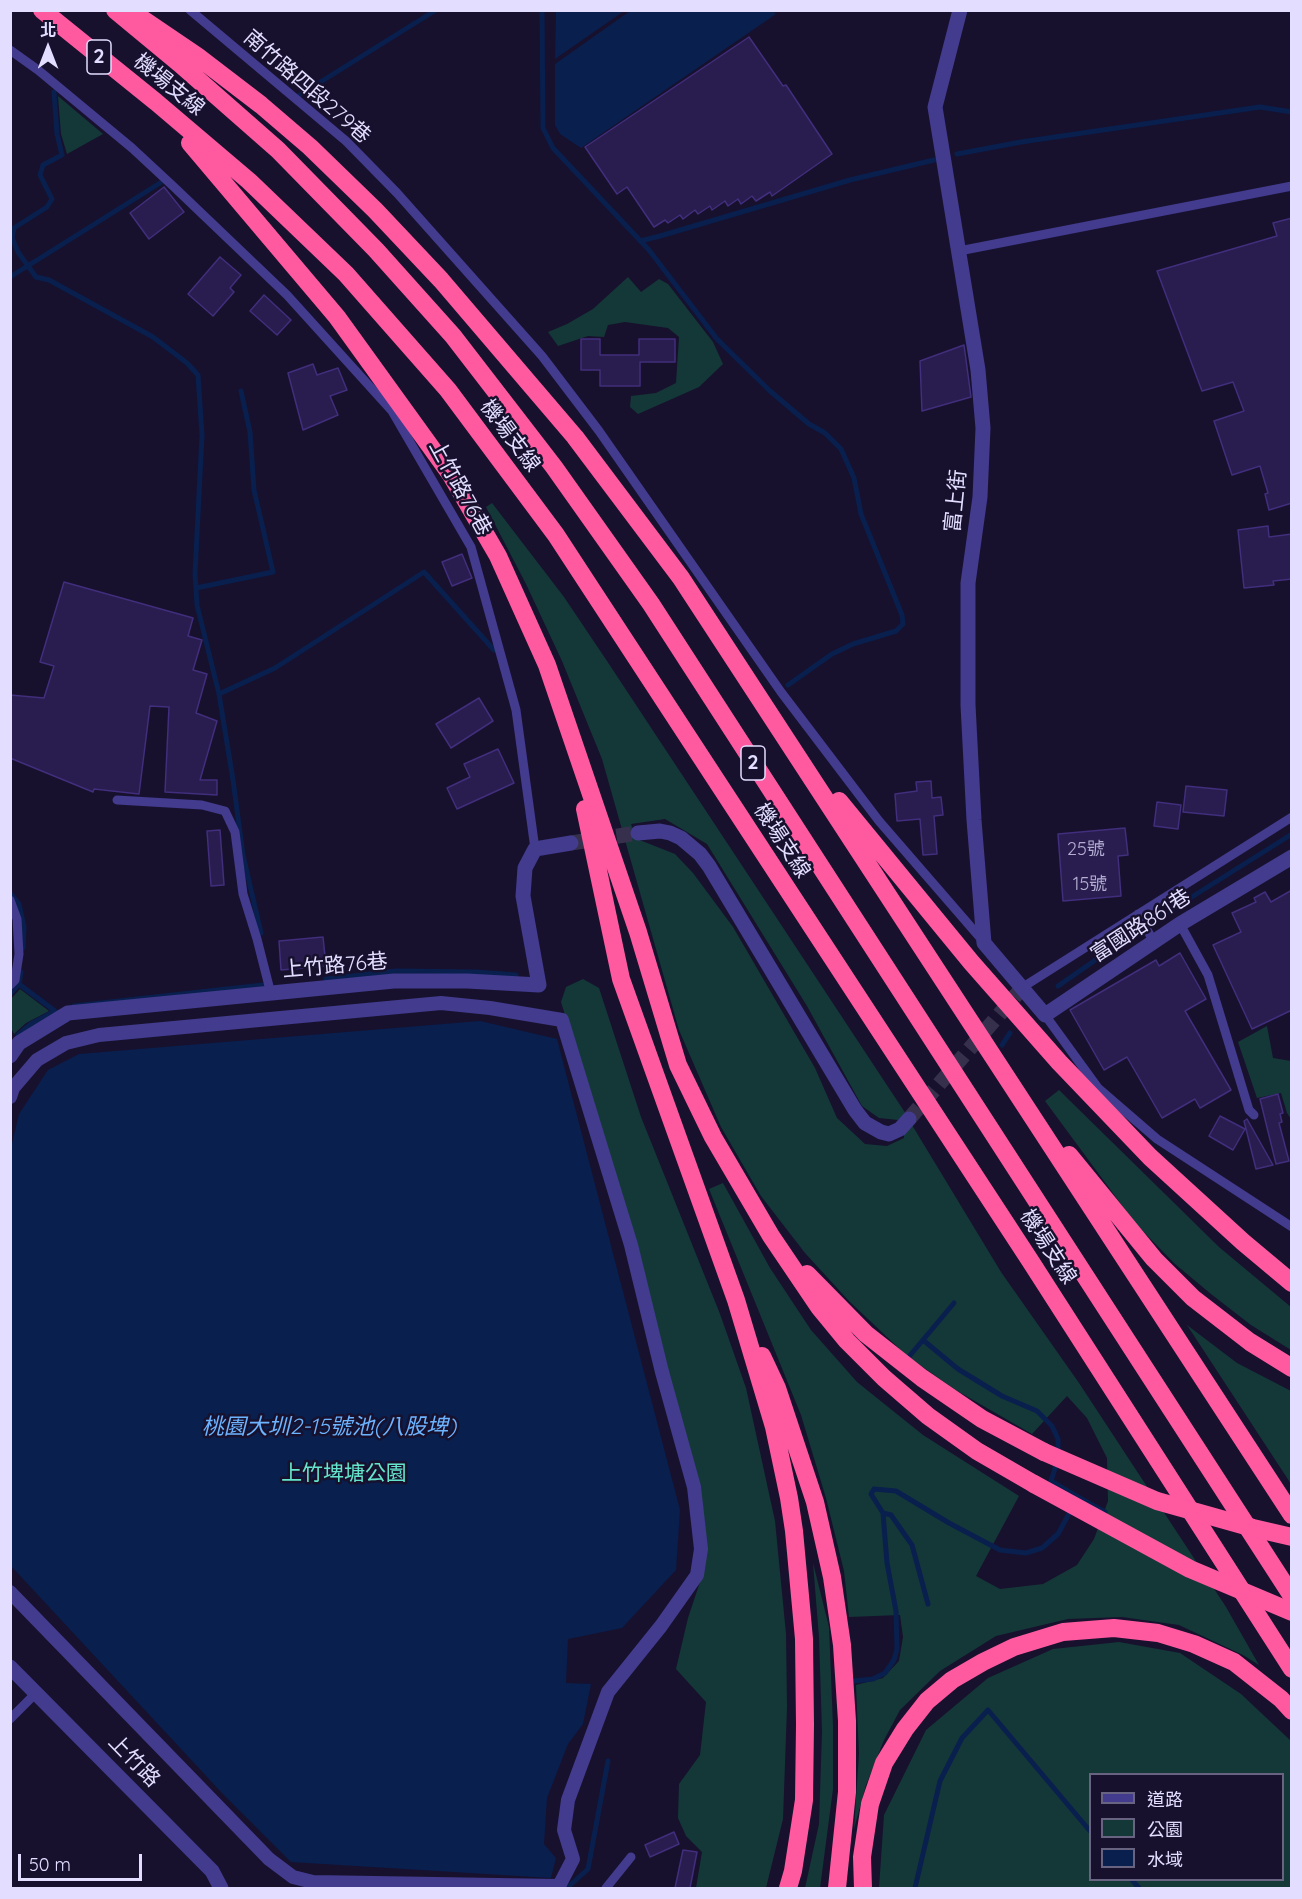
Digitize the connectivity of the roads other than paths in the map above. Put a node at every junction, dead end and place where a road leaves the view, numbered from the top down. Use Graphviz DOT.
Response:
graph roads {
  1 [pos="42,10"];
  2 [pos="115,10"];
  3 [pos="129,10"];
  4 [pos="190,10"];
  5 [pos="960,10"];
  6 [pos="10,50"];
  7 [pos="156,102"];
  8 [pos="1292,186"];
  9 [pos="959,251"];
  10 [pos="774,720"];
  11 [pos="568,731"];
  12 [pos="117,800"];
  13 [pos="1292,817"];
  14 [pos="638,833"];
  15 [pos="571,843"];
  16 [pos="534,849"];
  17 [pos="1292,856"];
  18 [pos="10,900"];
  19 [pos="1138,914"];
  20 [pos="1180,924"];
  21 [pos="1155,942"];
  22 [pos="984,943"];
  23 [pos="10,985"];
  24 [pos="1023,987"];
  25 [pos="271,994"];
  26 [pos="1045,1015"];
  27 [pos="12,1051"];
  28 [pos="999,1066"];
  29 [pos="10,1097"];
  30 [pos="1254,1115"];
  31 [pos="909,1119"];
  32 [pos="1292,1227"];
  33 [pos="771,1236"];
  34 [pos="1292,1283"];
  35 [pos="736,1300"];
  36 [pos="1292,1368"];
  37 [pos="1292,1515"];
  38 [pos="1292,1537"];
  39 [pos="10,1592"];
  40 [pos="1292,1596"];
  41 [pos="1292,1612"];
  42 [pos="10,1666"];
  43 [pos="1292,1669"];
  44 [pos="37,1692"];
  45 [pos="1292,1711"];
  46 [pos="10,1719"];
  47 [pos="631,1857"];
  48 [pos="221,1888"];
  49 [pos="606,1888"];
  50 [pos="788,1888"];
  51 [pos="837,1888"];
  52 [pos="863,1888"];
  1 -- 7 [label="highway, 機場支線 / 2"];
  2 -- 40 [label="highway, 機場支線 / 2"];
  3 -- 10 [label="highway"];
  4 -- 22 [label="lane, 南竹路四段279巷"];
  5 -- 9 [label="street, 富上街"];
  6 -- 16 [label="lane, 上竹路76巷"];
  7 -- 11 [label="highway"];
  7 -- 43 [label="highway, 機場支線 / 2"];
  8 -- 9 [label="lane"];
  9 -- 22 [label="street, 富上街"];
  10 -- 28 [label="highway"];
  10 -- 34 [label="highway"];
  11 -- 33 [label="highway"];
  11 -- 35 [label="highway"];
  12 -- 25 [label="lane"];
  13 -- 19 [label="lane"];
  14 -- 31 [label="street"];
  15 -- 16 [label="street"];
  16 -- 25 [label="street, 上竹路76巷"];
  17 -- 20 [label="street, 富國路861巷"];
  18 -- 23 [label="lane"];
  19 -- 21 [label="lane"];
  19 -- 24 [label="lane"];
  20 -- 21 [label="street, 富國路861巷"];
  20 -- 30 [label="lane"];
  21 -- 26 [label="street, 富國路861巷"];
  22 -- 24 [label="street"];
  24 -- 26 [label="street"];
  25 -- 27 [label="street, 上竹路76巷"];
  26 -- 32 [label="lane"];
  28 -- 36 [label="highway"];
  28 -- 37 [label="highway"];
  29 -- 39 [label="street"];
  33 -- 38 [label="highway, bridge"];
  33 -- 41 [label="highway, bridge"];
  35 -- 50 [label="highway"];
  35 -- 51 [label="highway"];
  42 -- 44 [label="street, 上竹路"];
  44 -- 46 [label="lane"];
  44 -- 48 [label="street, 上竹路"];
  45 -- 52 [label="highway"];
  47 -- 49 [label="lane"];
}
